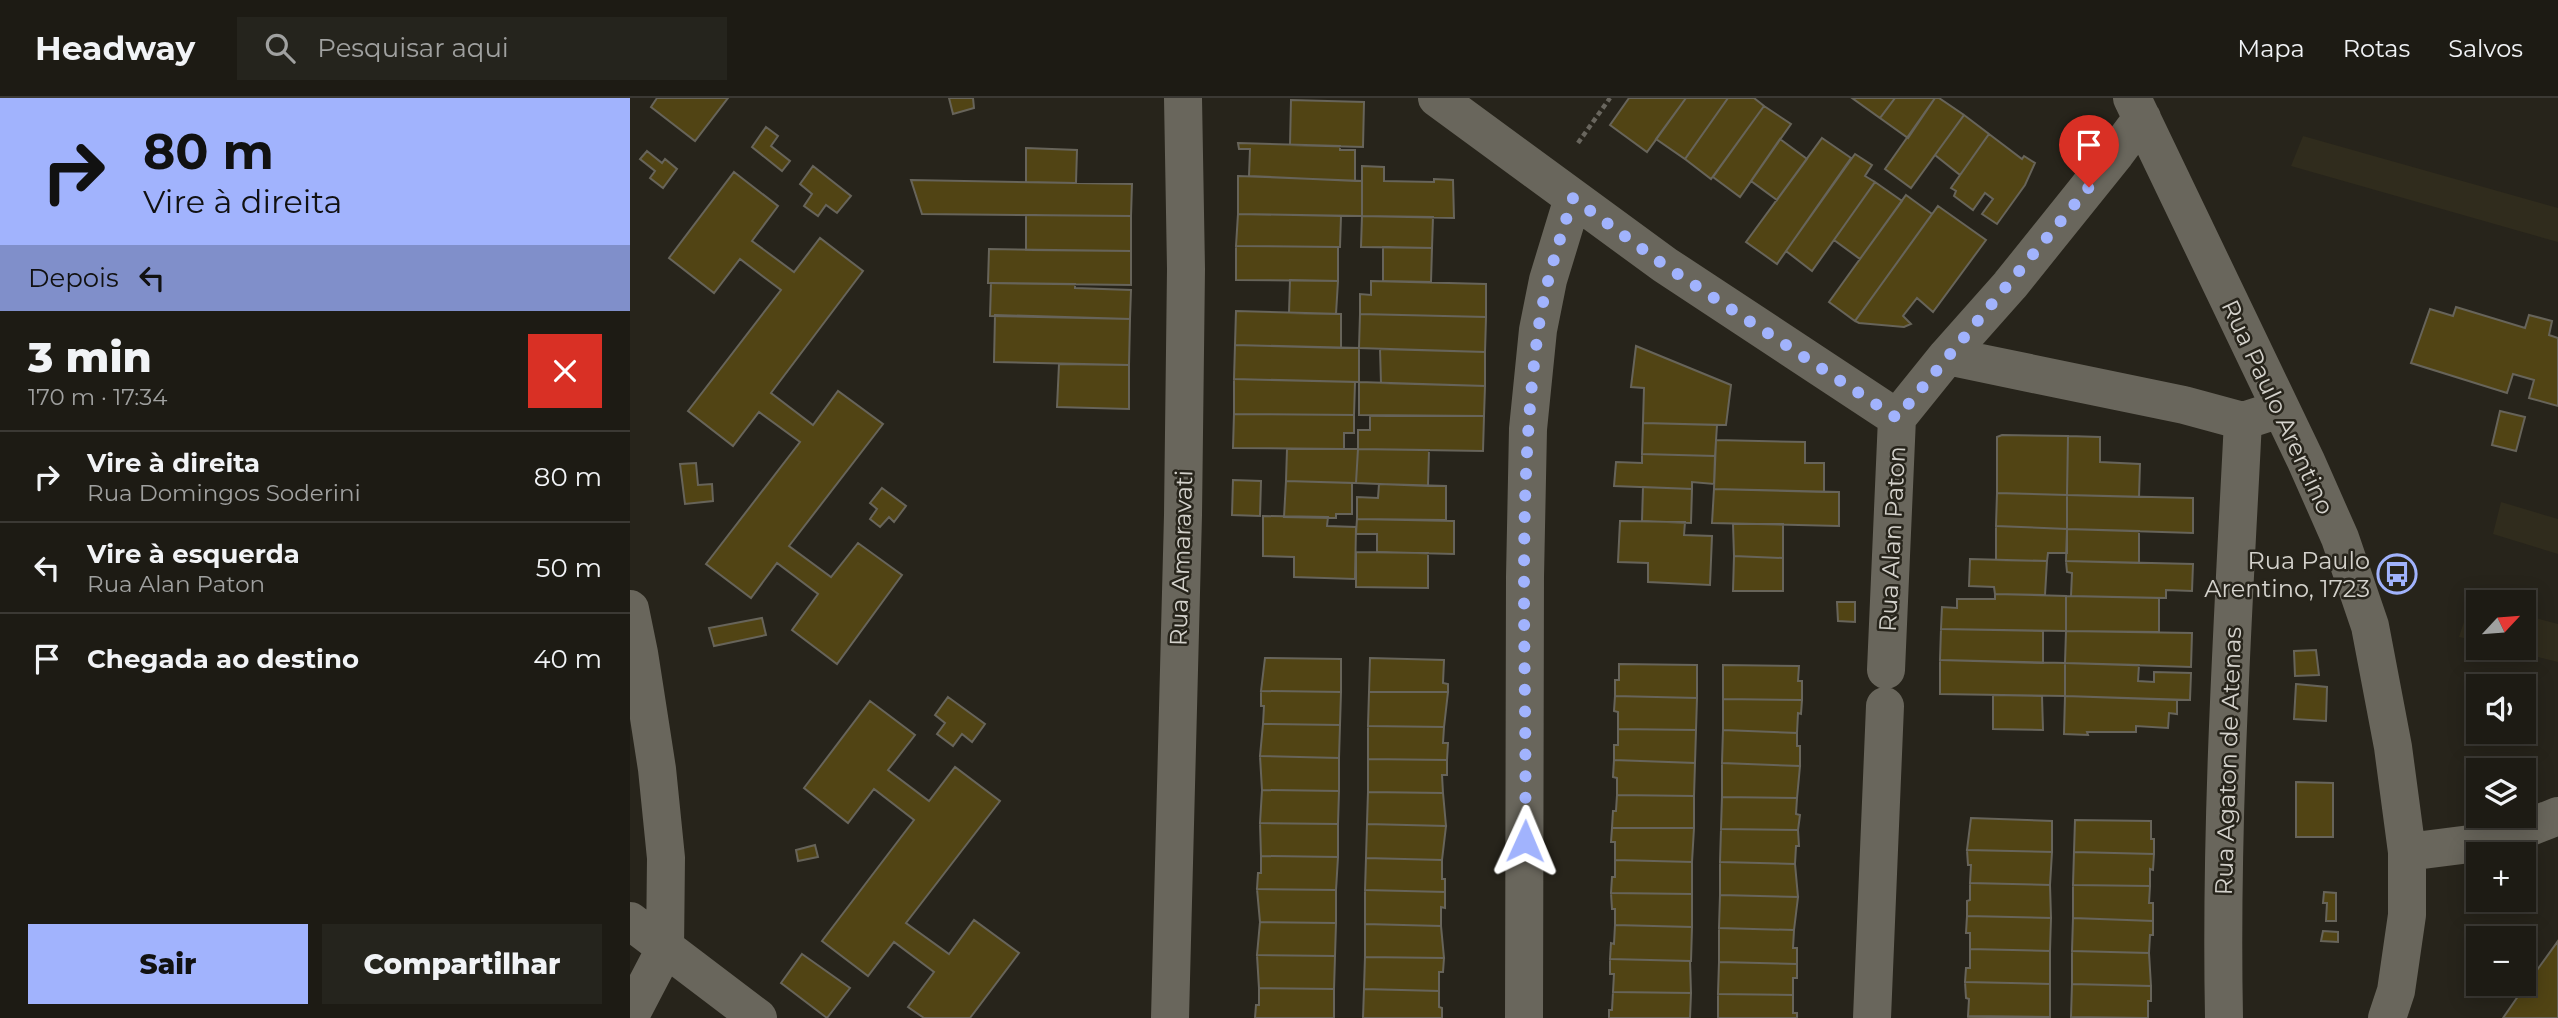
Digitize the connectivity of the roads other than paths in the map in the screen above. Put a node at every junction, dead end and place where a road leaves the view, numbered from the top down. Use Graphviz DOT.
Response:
graph roads {
  1 [pos="1183,98"];
  2 [pos="1437,98"];
  3 [pos="2137,108"];
  4 [pos="1573,198"];
  5 [pos="1947,356"];
  6 [pos="2280,409"];
  7 [pos="1897,418"];
  8 [pos="2243,421"];
  9 [pos="630,609"];
  10 [pos="2558,816"];
  11 [pos="2407,852"];
  12 [pos="630,921"];
  13 [pos="665,949"];
  14 [pos="630,1016"];
  15 [pos="758,1018"];
  16 [pos="1170,1018"];
  17 [pos="1524,1018"];
  18 [pos="1872,1018"];
  19 [pos="2224,1018"];
  20 [pos="2387,1018"];
  1 -- 16 [label="street, Rua Amaravati"];
  2 -- 4 [label="street"];
  3 -- 5 [label="street, Rua Alan Paton"];
  3 -- 6 [label="street, Rua Paulo Arentino"];
  4 -- 7 [label="street"];
  4 -- 17 [label="street"];
  5 -- 7 [label="street, Rua Alan Paton"];
  5 -- 8 [label="street"];
  6 -- 8 [label="street"];
  6 -- 11 [label="street, Rua Paulo Arentino"];
  7 -- 18 [label="street, Rua Alan Paton"];
  8 -- 19 [label="street, Rua Agaton de Atenas"];
  9 -- 13 [label="street"];
  10 -- 11 [label="street"];
  11 -- 20 [label="street, Rua Paulo Arentino"];
  12 -- 13 [label="street"];
  13 -- 14 [label="street"];
  13 -- 15 [label="street"];
}
